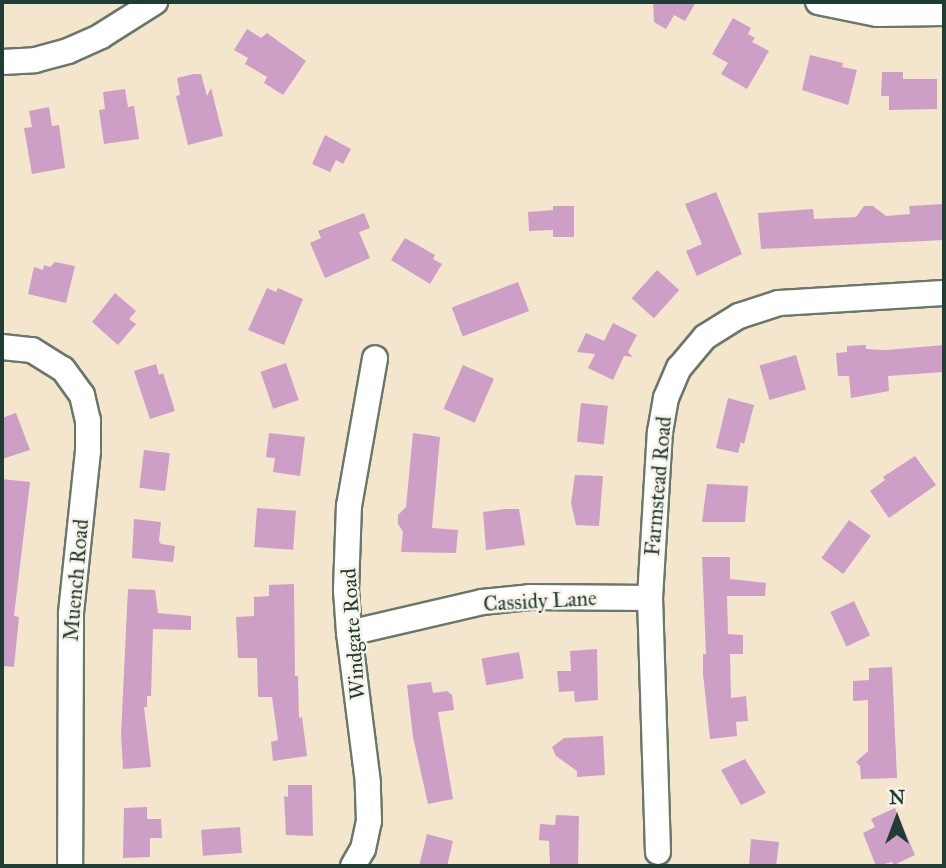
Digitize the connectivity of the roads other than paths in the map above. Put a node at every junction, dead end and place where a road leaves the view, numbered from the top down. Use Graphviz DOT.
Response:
graph roads {
  1 [pos="155,2"];
  2 [pos="818,2"];
  3 [pos="944,13"];
  4 [pos="2,62"];
  5 [pos="944,293"];
  6 [pos="2,347"];
  7 [pos="375,358"];
  8 [pos="650,598"];
  9 [pos="349,634"];
  10 [pos="658,852"];
  11 [pos="70,866"];
  12 [pos="353,866"];
  1 -- 4 [label="street"];
  2 -- 3 [label="street"];
  5 -- 8 [label="street, Farmstead Road"];
  6 -- 11 [label="street, Muench Road"];
  7 -- 9 [label="street, Windgate Road"];
  8 -- 9 [label="street, Cassidy Lane"];
  8 -- 10 [label="street, Farmstead Road"];
  9 -- 12 [label="street, Windgate Road"];
}
